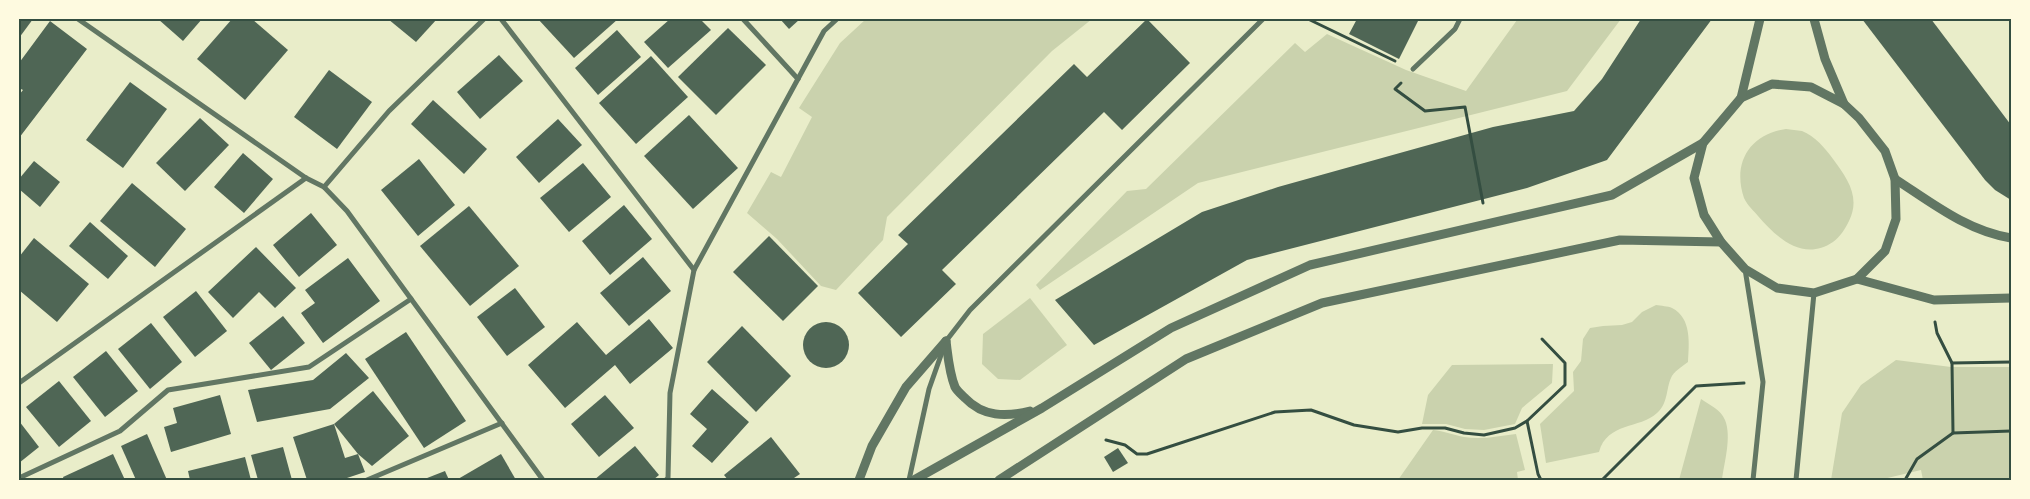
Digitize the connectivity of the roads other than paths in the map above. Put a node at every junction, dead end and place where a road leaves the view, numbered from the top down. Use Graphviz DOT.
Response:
graph roads {
  1 [pos="78,19"];
  2 [pos="484,19"];
  3 [pos="501,19"];
  4 [pos="744,19"];
  5 [pos="837,19"];
  6 [pos="1263,19"];
  7 [pos="1460,19"];
  8 [pos="1760,19"];
  9 [pos="1814,19"];
  10 [pos="1414,70"];
  11 [pos="798,79"];
  12 [pos="1741,98"];
  13 [pos="1844,104"];
  14 [pos="1703,142"];
  15 [pos="306,178"];
  16 [pos="1895,179"];
  17 [pos="324,187"];
  18 [pos="2011,238"];
  19 [pos="1721,242"];
  20 [pos="1745,268"];
  21 [pos="694,270"];
  22 [pos="1857,279"];
  23 [pos="1814,293"];
  24 [pos="2011,298"];
  25 [pos="411,299"];
  26 [pos="946,341"];
  27 [pos="19,383"];
  28 [pos="1042,408"];
  29 [pos="502,423"];
  30 [pos="19,478"];
  31 [pos="367,480"];
  32 [pos="543,480"];
  33 [pos="666,480"];
  34 [pos="860,480"];
  35 [pos="909,480"];
  36 [pos="914,480"];
  37 [pos="999,480"];
  38 [pos="1753,480"];
  39 [pos="1796,480"];
  1 -- 15 [label="street"];
  2 -- 17 [label="street"];
  3 -- 21 [label="street"];
  4 -- 11 [label="street"];
  5 -- 11 [label="street"];
  6 -- 26 [label="street"];
  7 -- 10 [label="street"];
  8 -- 12 [label="street"];
  9 -- 13 [label="street"];
  11 -- 21 [label="street"];
  12 -- 13 [label="street"];
  12 -- 14 [label="street"];
  13 -- 16 [label="street"];
  14 -- 19 [label="street"];
  14 -- 28 [label="street"];
  15 -- 17 [label="street"];
  15 -- 27 [label="street"];
  16 -- 18 [label="street"];
  16 -- 22 [label="street"];
  17 -- 25 [label="street"];
  19 -- 20 [label="street"];
  19 -- 37 [label="street"];
  20 -- 23 [label="street"];
  20 -- 38 [label="street"];
  21 -- 33 [label="street"];
  22 -- 23 [label="street"];
  22 -- 24 [label="street"];
  23 -- 39 [label="street"];
  25 -- 29 [label="street"];
  25 -- 30 [label="street"];
  26 -- 28 [label="street"];
  26 -- 34 [label="street"];
  26 -- 35 [label="street"];
  28 -- 36 [label="street"];
  29 -- 31 [label="street"];
  29 -- 32 [label="street"];
}
